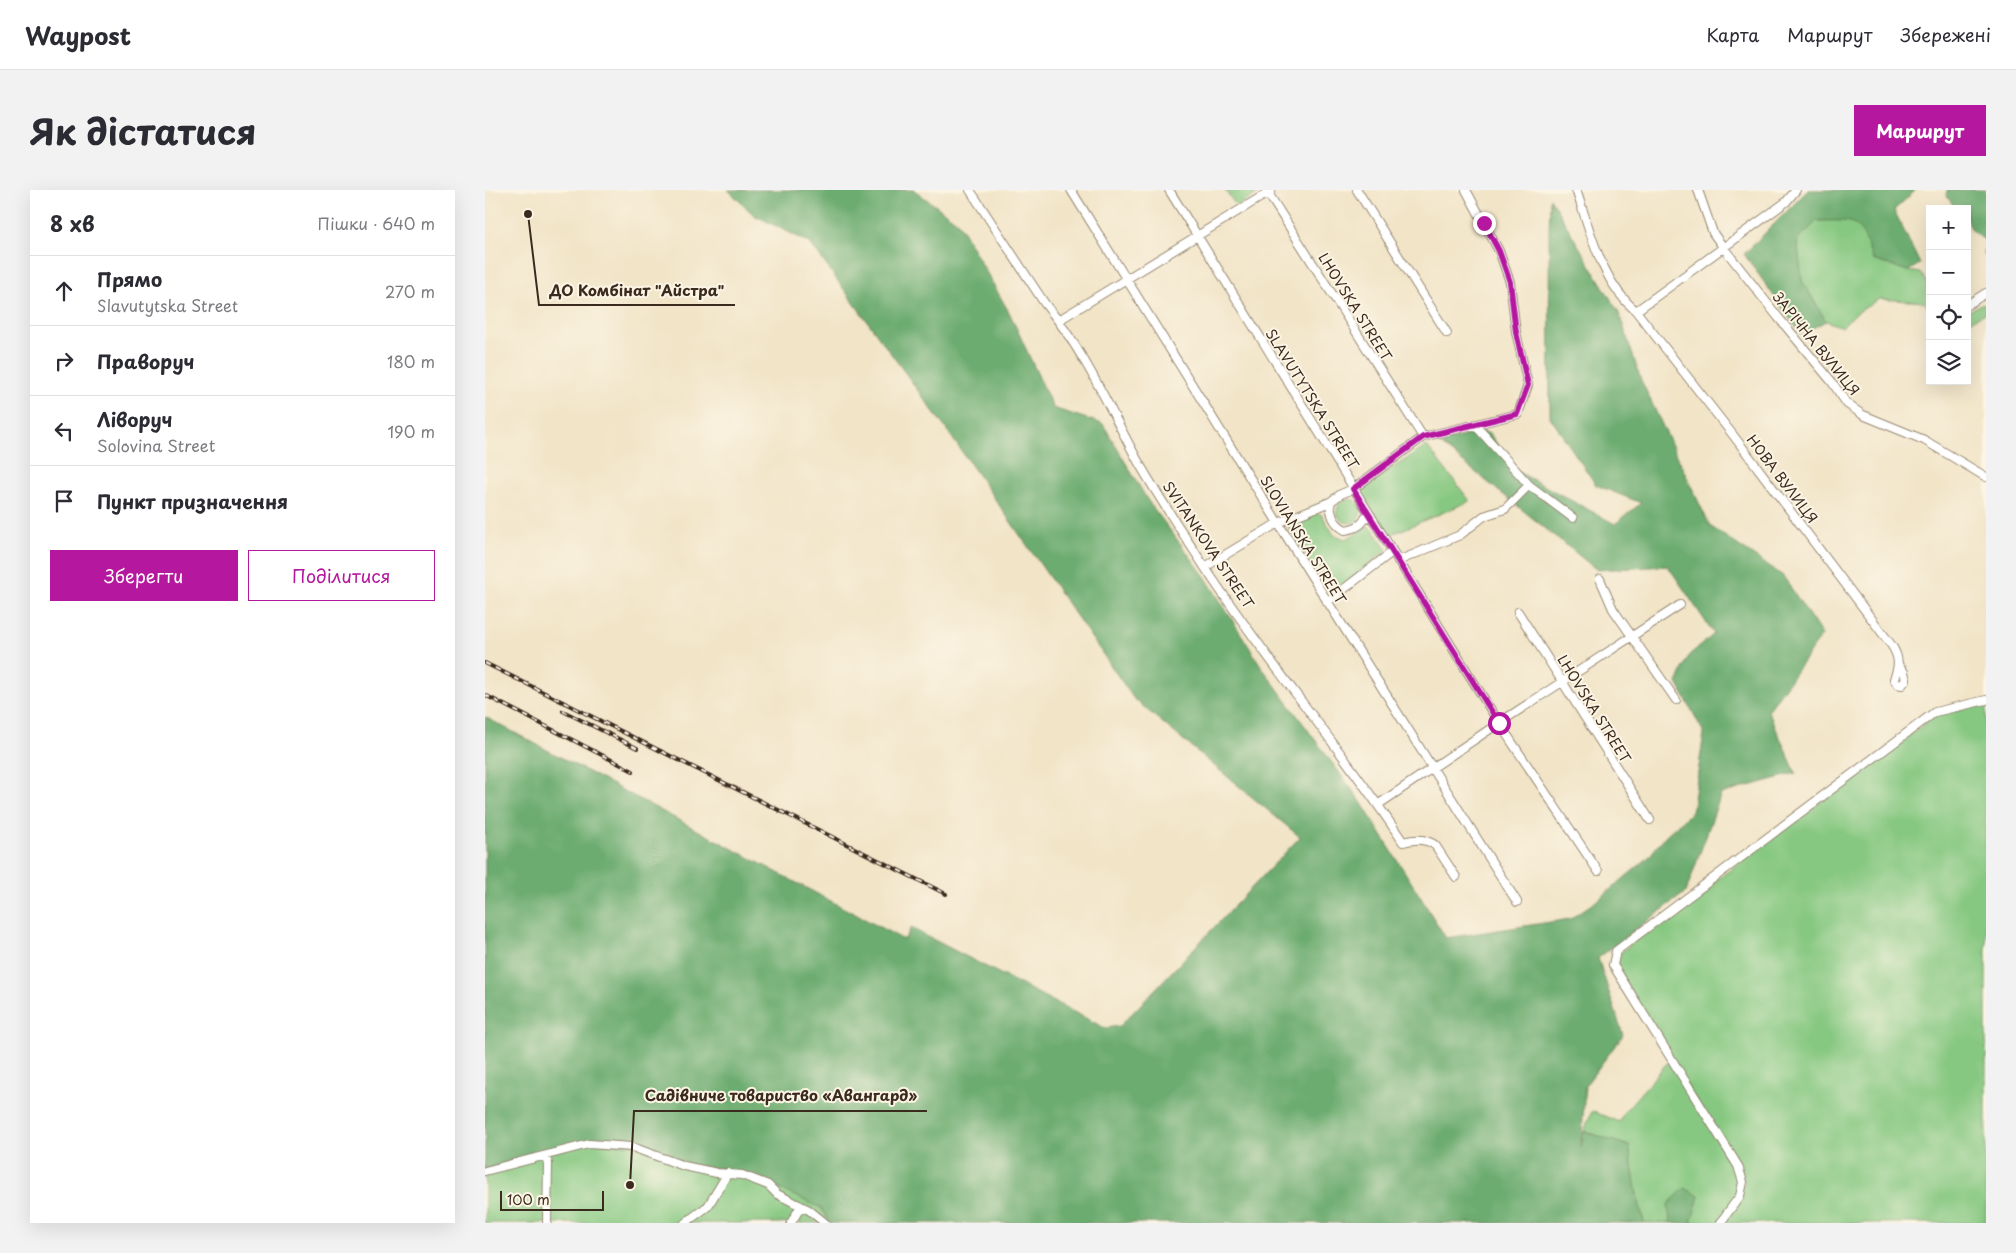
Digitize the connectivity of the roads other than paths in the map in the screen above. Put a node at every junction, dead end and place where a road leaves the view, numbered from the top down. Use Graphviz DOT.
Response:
graph roads {
  1 [pos="970,190"];
  2 [pos="1071,190"];
  3 [pos="1169,190"];
  4 [pos="1357,190"];
  5 [pos="1466,190"];
  6 [pos="1576,190"];
  7 [pos="1698,190"];
  8 [pos="1796,190"];
  9 [pos="1269,191"];
  10 [pos="1198,237"];
  11 [pos="1723,247"];
  12 [pos="1126,280"];
  13 [pos="1986,293"];
  14 [pos="1971,302"];
  15 [pos="1636,311"];
  16 [pos="1059,320"];
  17 [pos="1447,333"];
  18 [pos="1475,424"];
  19 [pos="1423,437"];
  20 [pos="1986,477"];
  21 [pos="1529,485"];
  22 [pos="1353,489"];
  23 [pos="1330,502"];
  24 [pos="1368,512"];
  25 [pos="1573,518"];
  26 [pos="1278,523"];
  27 [pos="1392,552"];
  28 [pos="1398,561"];
  29 [pos="1205,567"];
  30 [pos="1600,578"];
  31 [pos="1327,602"];
  32 [pos="1680,606"];
  33 [pos="1518,612"];
  34 [pos="1632,637"];
  35 [pos="1899,666"];
  36 [pos="1563,682"];
  37 [pos="1676,700"];
  38 [pos="1986,700"];
  39 [pos="1499,723"];
  40 [pos="1432,767"];
  41 [pos="1379,804"];
  42 [pos="1650,820"];
  43 [pos="1598,871"];
  44 [pos="1456,877"];
  45 [pos="1517,902"];
  46 [pos="546,1156"];
  47 [pos="485,1171"];
  48 [pos="728,1173"];
  49 [pos="801,1206"];
  50 [pos="547,1223"];
  51 [pos="685,1223"];
  52 [pos="791,1223"];
  53 [pos="825,1223"];
  54 [pos="1720,1223"];
  1 -- 16 [label="street, SVITANKOVA STREET"];
  2 -- 12 [label="street, SLOVIANSKA STREET"];
  3 -- 10 [label="street, SLAVUTYTSKA STREET"];
  4 -- 17 [label="street"];
  5 -- 18 [label="street"];
  6 -- 15 [label="street, НОВА ВУЛИЦЯ"];
  7 -- 11 [label="street, ЗАРІЧНА ВУЛИЦЯ"];
  8 -- 11 [label="street"];
  9 -- 10 [label="street"];
  9 -- 19 [label="street, LHOVSKA STREET"];
  10 -- 12 [label="street"];
  10 -- 22 [label="street, SLAVUTYTSKA STREET"];
  11 -- 15 [label="street"];
  11 -- 20 [label="street, ЗАРІЧНА ВУЛИЦЯ"];
  12 -- 16 [label="street"];
  12 -- 26 [label="street, SLOVIANSKA STREET"];
  13 -- 14 [label="street"];
  15 -- 35 [label="street, НОВА ВУЛИЦЯ"];
  16 -- 29 [label="street, SVITANKOVA STREET"];
  18 -- 19 [label="street"];
  18 -- 21 [label="street"];
  19 -- 22 [label="street"];
  21 -- 25 [label="street"];
  21 -- 28 [label="street"];
  22 -- 23 [label="street"];
  22 -- 24 [label="street, SLAVUTYTSKA STREET"];
  23 -- 24 [label="street"];
  23 -- 26 [label="street"];
  24 -- 27 [label="street, SLAVUTYTSKA STREET"];
  26 -- 29 [label="street"];
  26 -- 31 [label="street, SLOVIANSKA STREET"];
  27 -- 28 [label="street, SLAVUTYTSKA STREET"];
  27 -- 31 [label="street"];
  28 -- 39 [label="street, SLAVUTYTSKA STREET"];
  29 -- 41 [label="street, SVITANKOVA STREET"];
  30 -- 34 [label="street"];
  31 -- 40 [label="street, SLOVIANSKA STREET"];
  32 -- 34 [label="street"];
  33 -- 36 [label="street, LHOVSKA STREET"];
  34 -- 36 [label="street"];
  34 -- 37 [label="street"];
  36 -- 39 [label="street"];
  36 -- 42 [label="street, LHOVSKA STREET"];
  38 -- 54 [label="street"];
  39 -- 40 [label="street"];
  39 -- 43 [label="street, SLAVUTYTSKA STREET"];
  40 -- 41 [label="street"];
  40 -- 45 [label="street, SLOVIANSKA STREET"];
  41 -- 44 [label="street, SVITANKOVA STREET"];
  46 -- 47 [label="street"];
  46 -- 48 [label="street"];
  46 -- 50 [label="street"];
  48 -- 49 [label="street"];
  48 -- 51 [label="street"];
  49 -- 52 [label="street"];
  49 -- 53 [label="street"];
}
